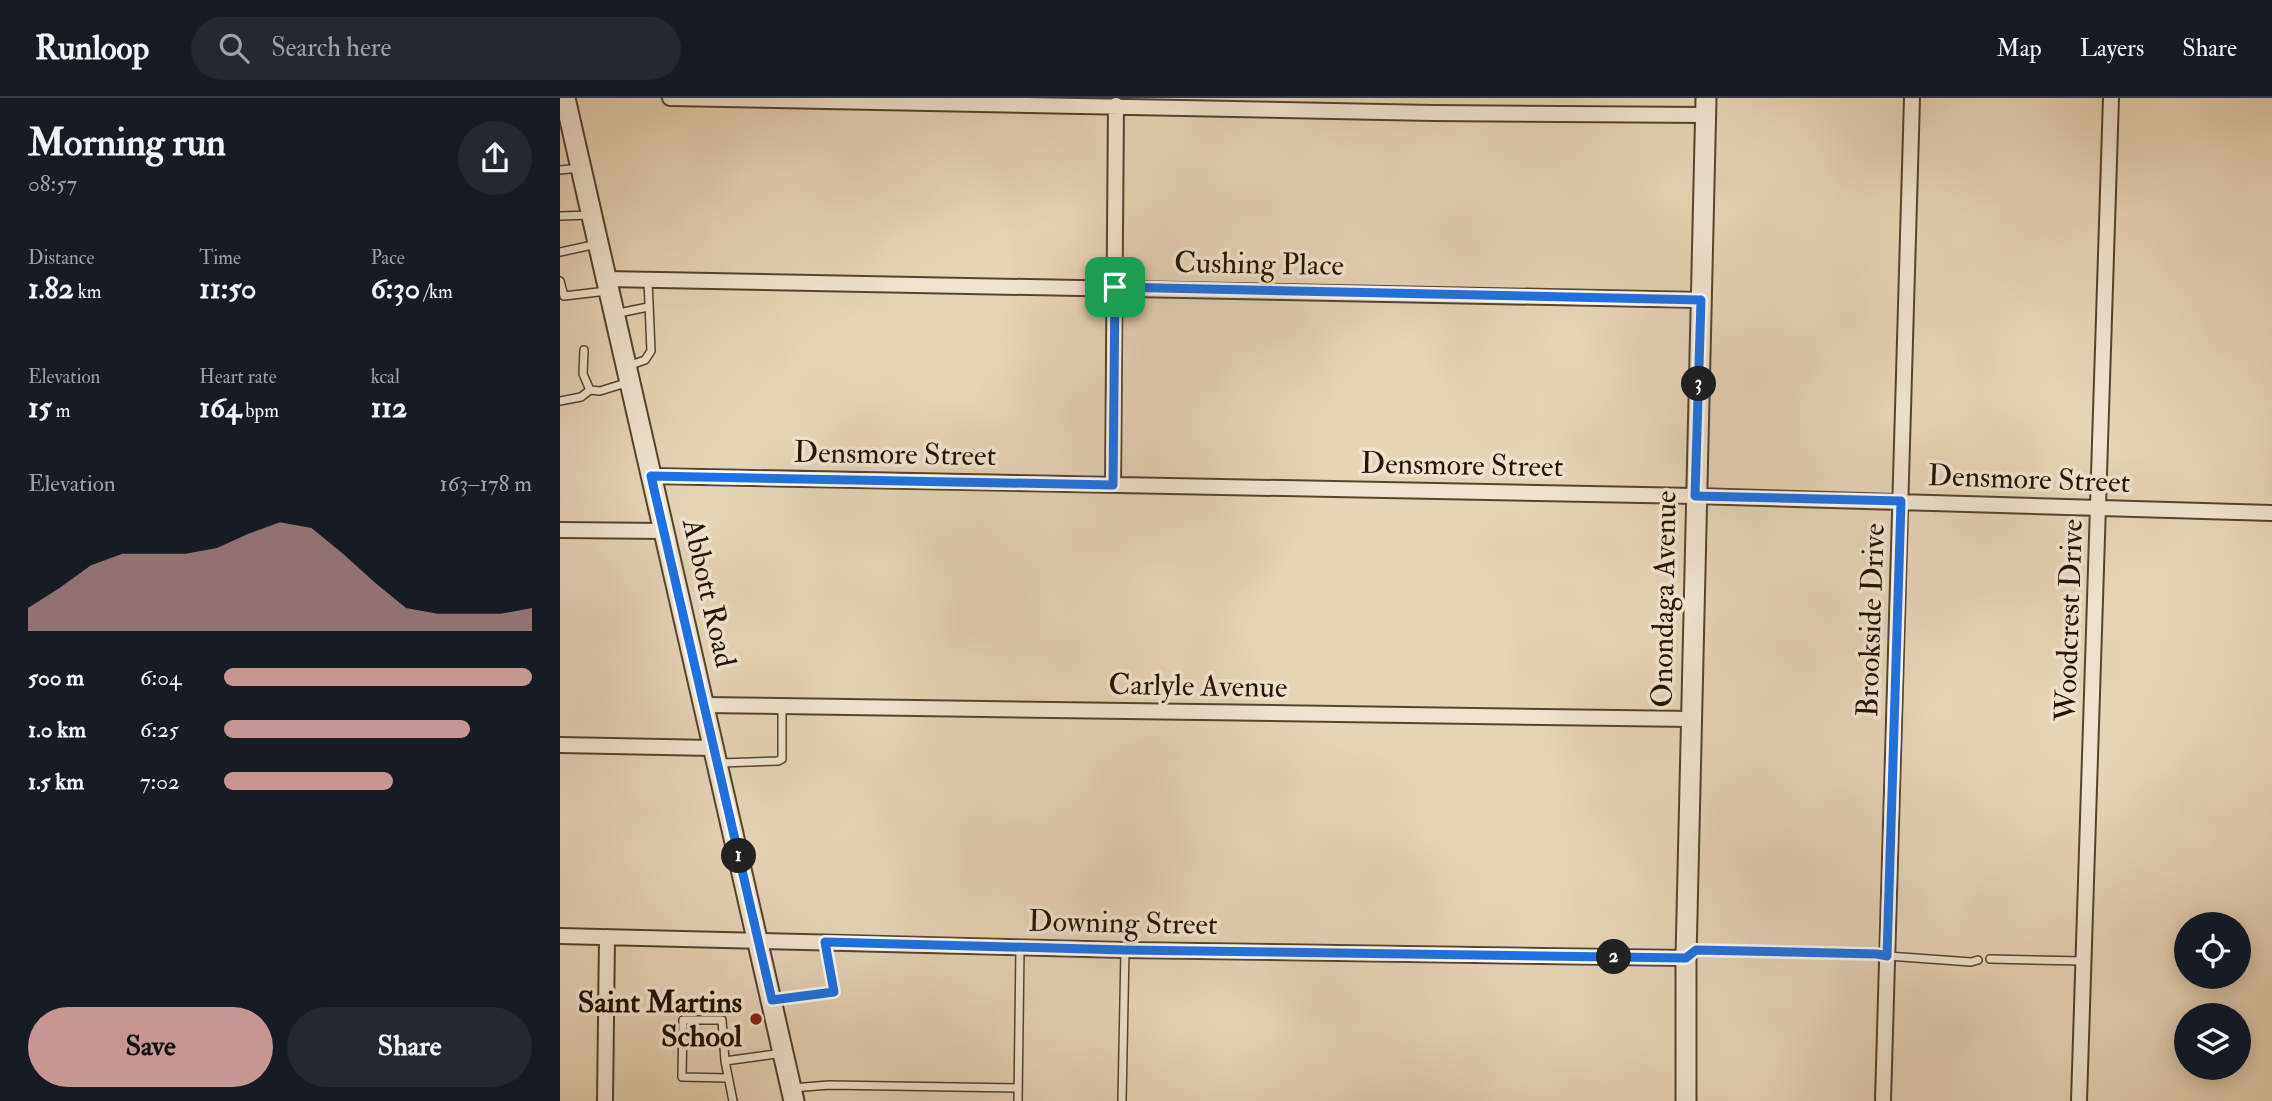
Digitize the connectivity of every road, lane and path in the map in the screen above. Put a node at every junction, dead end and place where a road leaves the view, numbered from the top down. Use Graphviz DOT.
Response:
graph roads {
  1 [pos="565,98"];
  2 [pos="670,98"];
  3 [pos="1912,98"];
  4 [pos="2111,98"];
  5 [pos="1116,105"];
  6 [pos="1706,107"];
  7 [pos="566,128"];
  8 [pos="581,168"];
  9 [pos="560,170"];
  10 [pos="591,215"];
  11 [pos="560,216"];
  12 [pos="598,244"];
  13 [pos="560,252"];
  14 [pos="648,280"];
  15 [pos="560,281"];
  16 [pos="607,285"];
  17 [pos="1115,287"];
  18 [pos="1701,300"];
  19 [pos="648,307"];
  20 [pos="614,314"];
  21 [pos="584,350"];
  22 [pos="628,374"];
  23 [pos="590,390"];
  24 [pos="560,401"];
  25 [pos="651,476"];
  26 [pos="1113,485"];
  27 [pos="1695,496"];
  28 [pos="1901,501"];
  29 [pos="2099,508"];
  30 [pos="2272,513"];
  31 [pos="560,530"];
  32 [pos="664,531"];
  33 [pos="704,705"];
  34 [pos="782,707"];
  35 [pos="1691,719"];
  36 [pos="560,746"];
  37 [pos="716,755"];
  38 [pos="560,936"];
  39 [pos="607,937"];
  40 [pos="759,941"];
  41 [pos="825,942"];
  42 [pos="1020,947"];
  43 [pos="1125,950"];
  44 [pos="1887,956"];
  45 [pos="1686,958"];
  46 [pos="1990,959"];
  47 [pos="1978,960"];
  48 [pos="2083,961"];
  49 [pos="772,1000"];
  50 [pos="783,1053"];
  51 [pos="725,1061"];
  52 [pos="729,1078"];
  53 [pos="1018,1088"];
  54 [pos="792,1094"];
  55 [pos="605,1101"];
  56 [pos="733,1101"];
  57 [pos="1018,1101"];
  58 [pos="1122,1101"];
  59 [pos="1686,1101"];
  60 [pos="1883,1101"];
  61 [pos="2079,1101"];
  1 -- 7 [label="street, Abbott Road"];
  2 -- 5 [label="street"];
  3 -- 28 [label="street, Brookside Drive"];
  4 -- 29 [label="street, Woodcrest Drive"];
  5 -- 6 [label="street"];
  5 -- 17 [label="street"];
  6 -- 18 [label="street, Onondaga Avenue"];
  7 -- 8 [label="street, Abbott Road"];
  8 -- 9 [label="lane"];
  8 -- 10 [label="street, Abbott Road"];
  10 -- 11 [label="lane"];
  10 -- 12 [label="street, Abbott Road"];
  12 -- 13 [label="lane"];
  12 -- 16 [label="street, Abbott Road"];
  14 -- 16 [label="street, Cushing Place"];
  14 -- 17 [label="street, Cushing Place"];
  14 -- 19 [label="lane"];
  15 -- 16 [label="lane"];
  16 -- 20 [label="street, Abbott Road"];
  17 -- 18 [label="street, Cushing Place"];
  17 -- 26 [label="street"];
  18 -- 27 [label="street, Onondaga Avenue"];
  19 -- 20 [label="lane"];
  19 -- 22 [label="lane"];
  20 -- 22 [label="street, Abbott Road"];
  21 -- 23 [label="lane"];
  22 -- 23 [label="lane"];
  22 -- 25 [label="street, Abbott Road"];
  23 -- 24 [label="lane"];
  25 -- 26 [label="street, Densmore Street"];
  25 -- 32 [label="street, Abbott Road"];
  26 -- 27 [label="street, Densmore Street"];
  27 -- 28 [label="street, Densmore Street"];
  27 -- 35 [label="street, Onondaga Avenue"];
  28 -- 29 [label="street, Densmore Street"];
  28 -- 44 [label="street, Brookside Drive"];
  29 -- 30 [label="street, Densmore Street"];
  29 -- 48 [label="street, Woodcrest Drive"];
  31 -- 32 [label="street"];
  32 -- 33 [label="street, Abbott Road"];
  33 -- 34 [label="street, Carlyle Avenue"];
  33 -- 37 [label="street, Abbott Road"];
  34 -- 35 [label="street, Carlyle Avenue"];
  34 -- 37 [label="lane"];
  35 -- 45 [label="street, Onondaga Avenue"];
  36 -- 37 [label="street"];
  37 -- 40 [label="street, Abbott Road"];
  38 -- 39 [label="street, Downing Street"];
  39 -- 40 [label="street, Downing Street"];
  39 -- 55 [label="street"];
  40 -- 41 [label="street, Downing Street"];
  40 -- 49 [label="street, Abbott Road"];
  41 -- 42 [label="street, Downing Street"];
  41 -- 49 [label="lane"];
  42 -- 43 [label="street, Downing Street"];
  42 -- 53 [label="lane"];
  43 -- 45 [label="street, Downing Street"];
  43 -- 58 [label="lane"];
  44 -- 45 [label="path"];
  44 -- 47 [label="lane"];
  44 -- 60 [label="street, Brookside Drive"];
  45 -- 59 [label="street, Onondaga Avenue"];
  46 -- 48 [label="lane"];
  48 -- 61 [label="street, Woodcrest Drive"];
  49 -- 50 [label="street, Abbott Road"];
  50 -- 51 [label="lane"];
  50 -- 54 [label="street, Abbott Road"];
  51 -- 52 [label="lane"];
  51 -- 52 [label="lane"];
  52 -- 56 [label="lane"];
  53 -- 54 [label="lane"];
  53 -- 57 [label="lane"];
}
